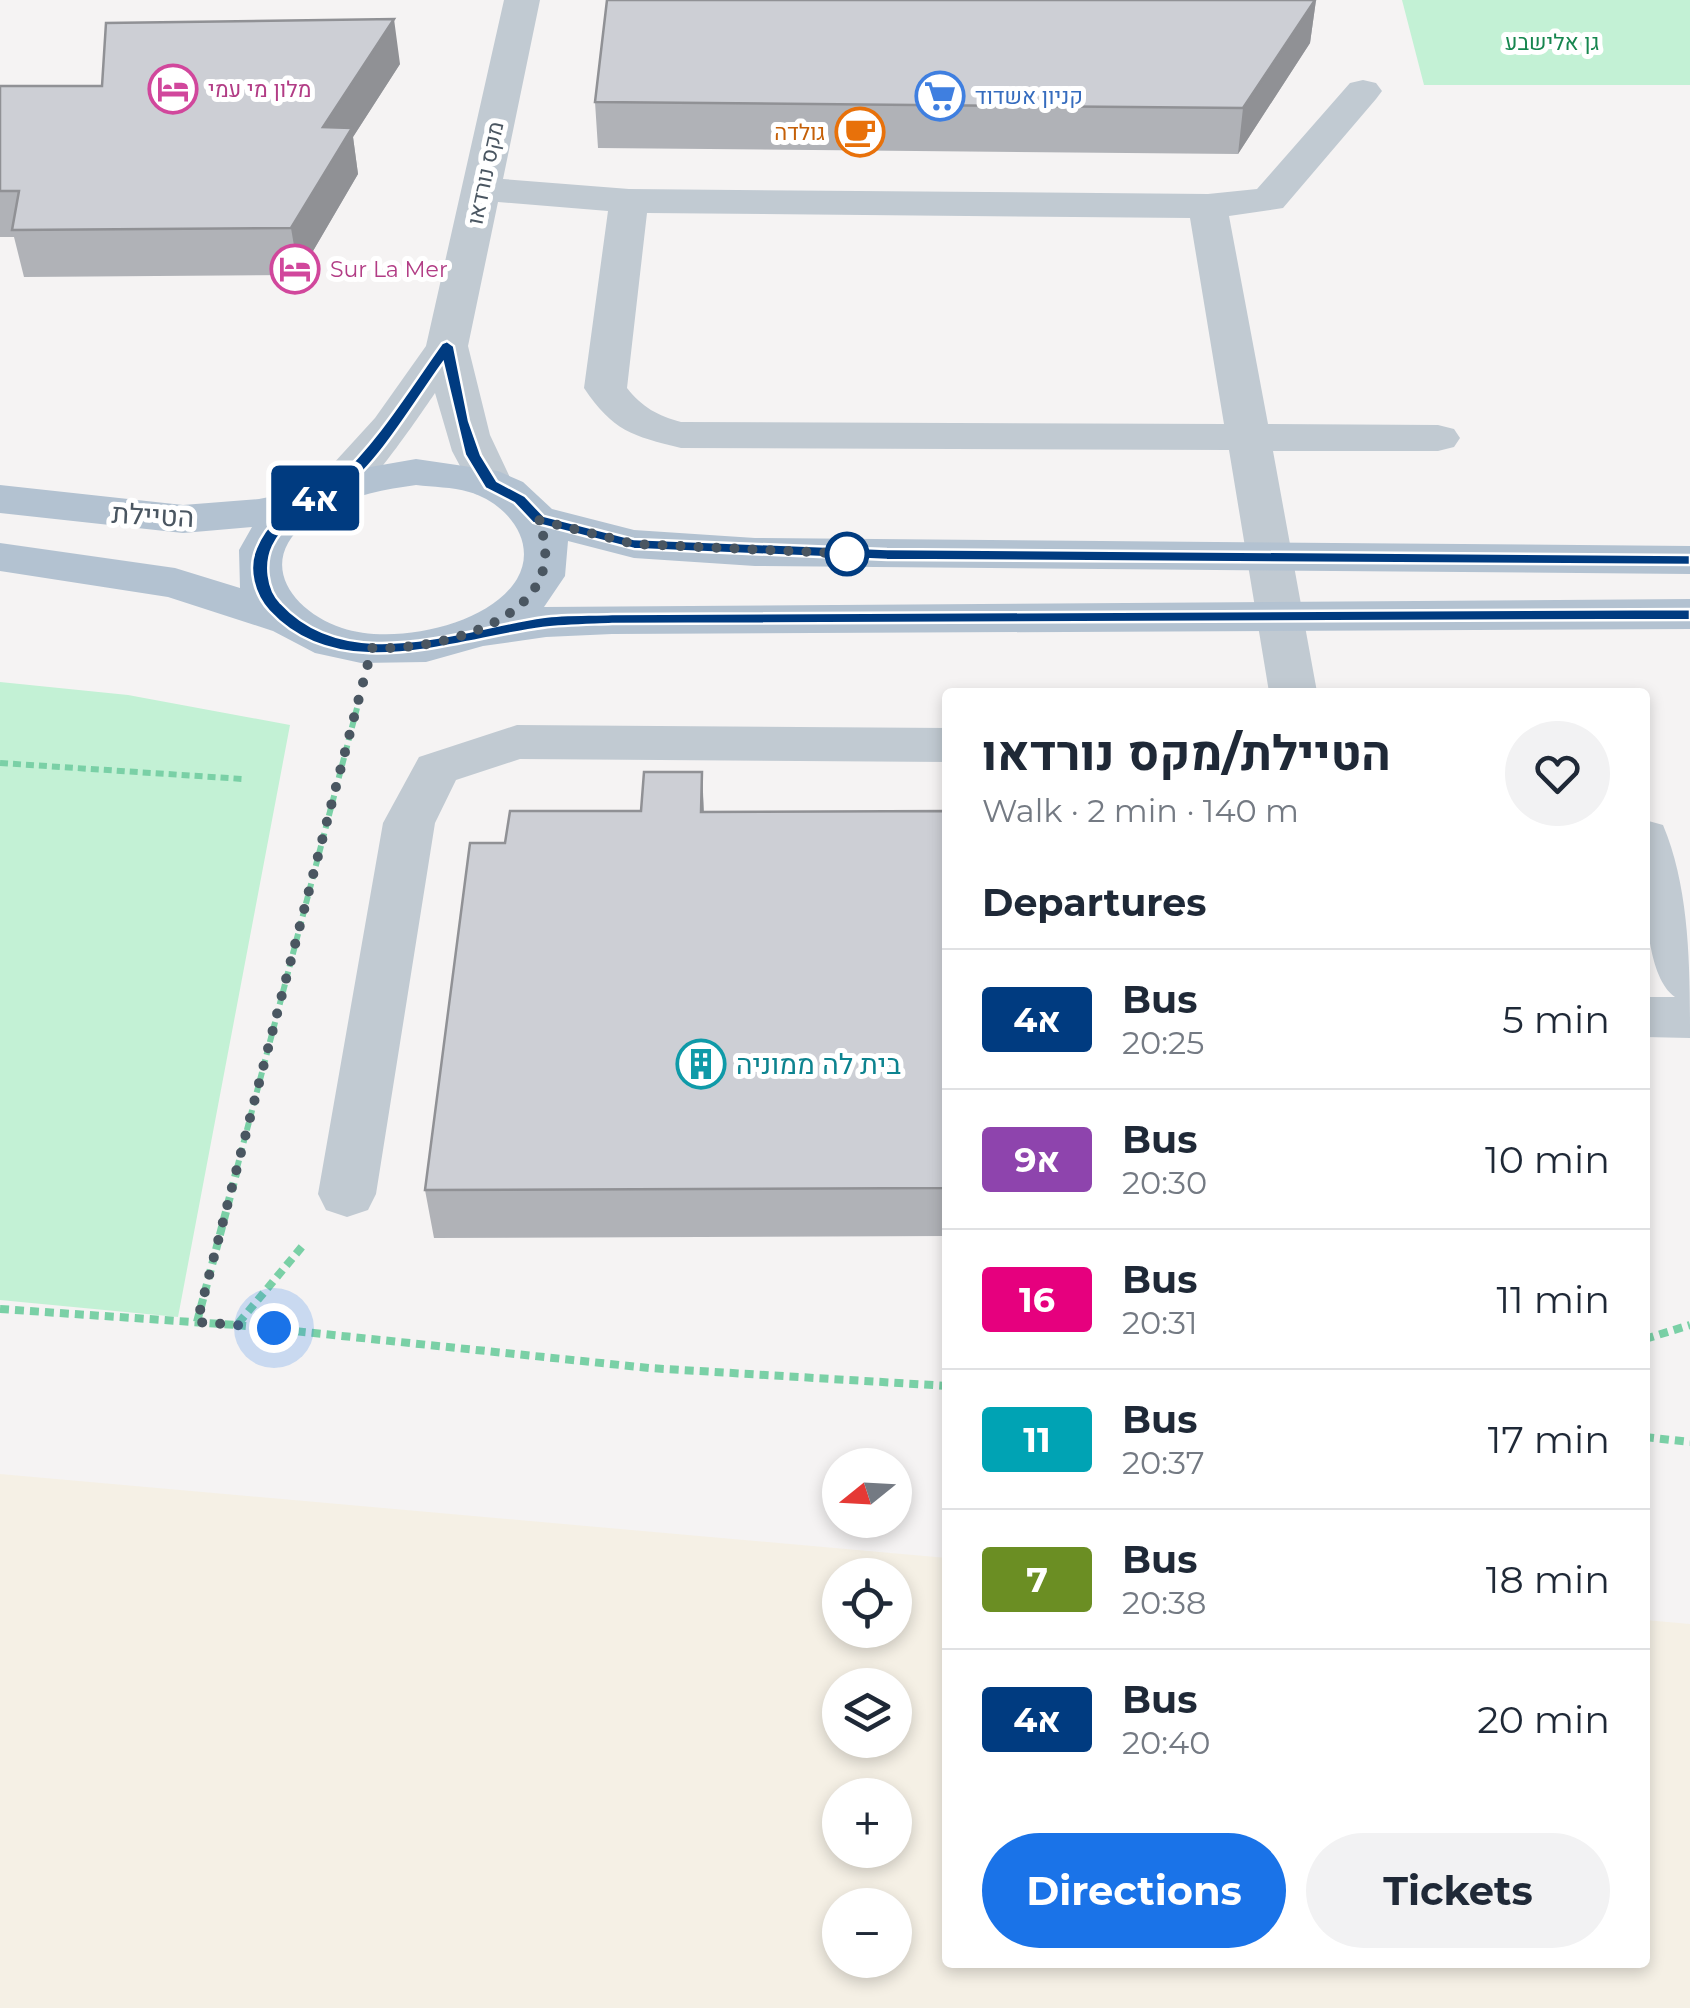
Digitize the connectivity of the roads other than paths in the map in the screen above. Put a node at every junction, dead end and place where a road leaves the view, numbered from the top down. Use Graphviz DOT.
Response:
graph roads {
  1 [pos="522,0"];
  2 [pos="1364,91"];
  3 [pos="482,189"];
  4 [pos="628,202"];
  5 [pos="1208,206"];
  6 [pos="447,346"];
  7 [pos="1248,437"];
  8 [pos="1438,438"];
  9 [pos="491,484"];
  10 [pos="322,494"];
  11 [pos="0,499"];
  12 [pos="538,520"];
  13 [pos="0,557"];
  14 [pos="1270,559"];
  15 [pos="1690,560"];
  16 [pos="1690,614"];
  17 [pos="1280,617"];
  18 [pos="288,620"];
  19 [pos="476,632"];
  20 [pos="1292,688"];
  21 [pos="942,745"];
  22 [pos="1650,854"];
  23 [pos="1690,982"];
  24 [pos="1650,1018"];
  25 [pos="1690,1018"];
  26 [pos="347,1194"];
  1 -- 3 [label="street, מקס נורדאו"];
  2 -- 5 [label="street"];
  3 -- 4 [label="street"];
  3 -- 6 [label="street, מקס נורדאו"];
  4 -- 5 [label="street"];
  4 -- 7 [label="street"];
  5 -- 7 [label="street"];
  6 -- 9 [label="street, מקס נורדאו"];
  6 -- 10 [label="street, מקס נורדאו"];
  7 -- 8 [label="street"];
  7 -- 14 [label="street"];
  9 -- 10 [label="main road"];
  9 -- 12 [label="main road"];
  10 -- 11 [label="main road, הטיילת"];
  10 -- 18 [label="main road"];
  12 -- 14 [label="main road"];
  12 -- 19 [label="main road"];
  13 -- 18 [label="main road"];
  14 -- 15 [label="main road"];
  14 -- 17 [label="street"];
  16 -- 17 [label="main road"];
  17 -- 19 [label="main road"];
  17 -- 20 [label="street"];
  18 -- 19 [label="main road"];
  21 -- 26 [label="street"];
  22 -- 23 [label="street"];
  24 -- 25 [label="street"];
}
